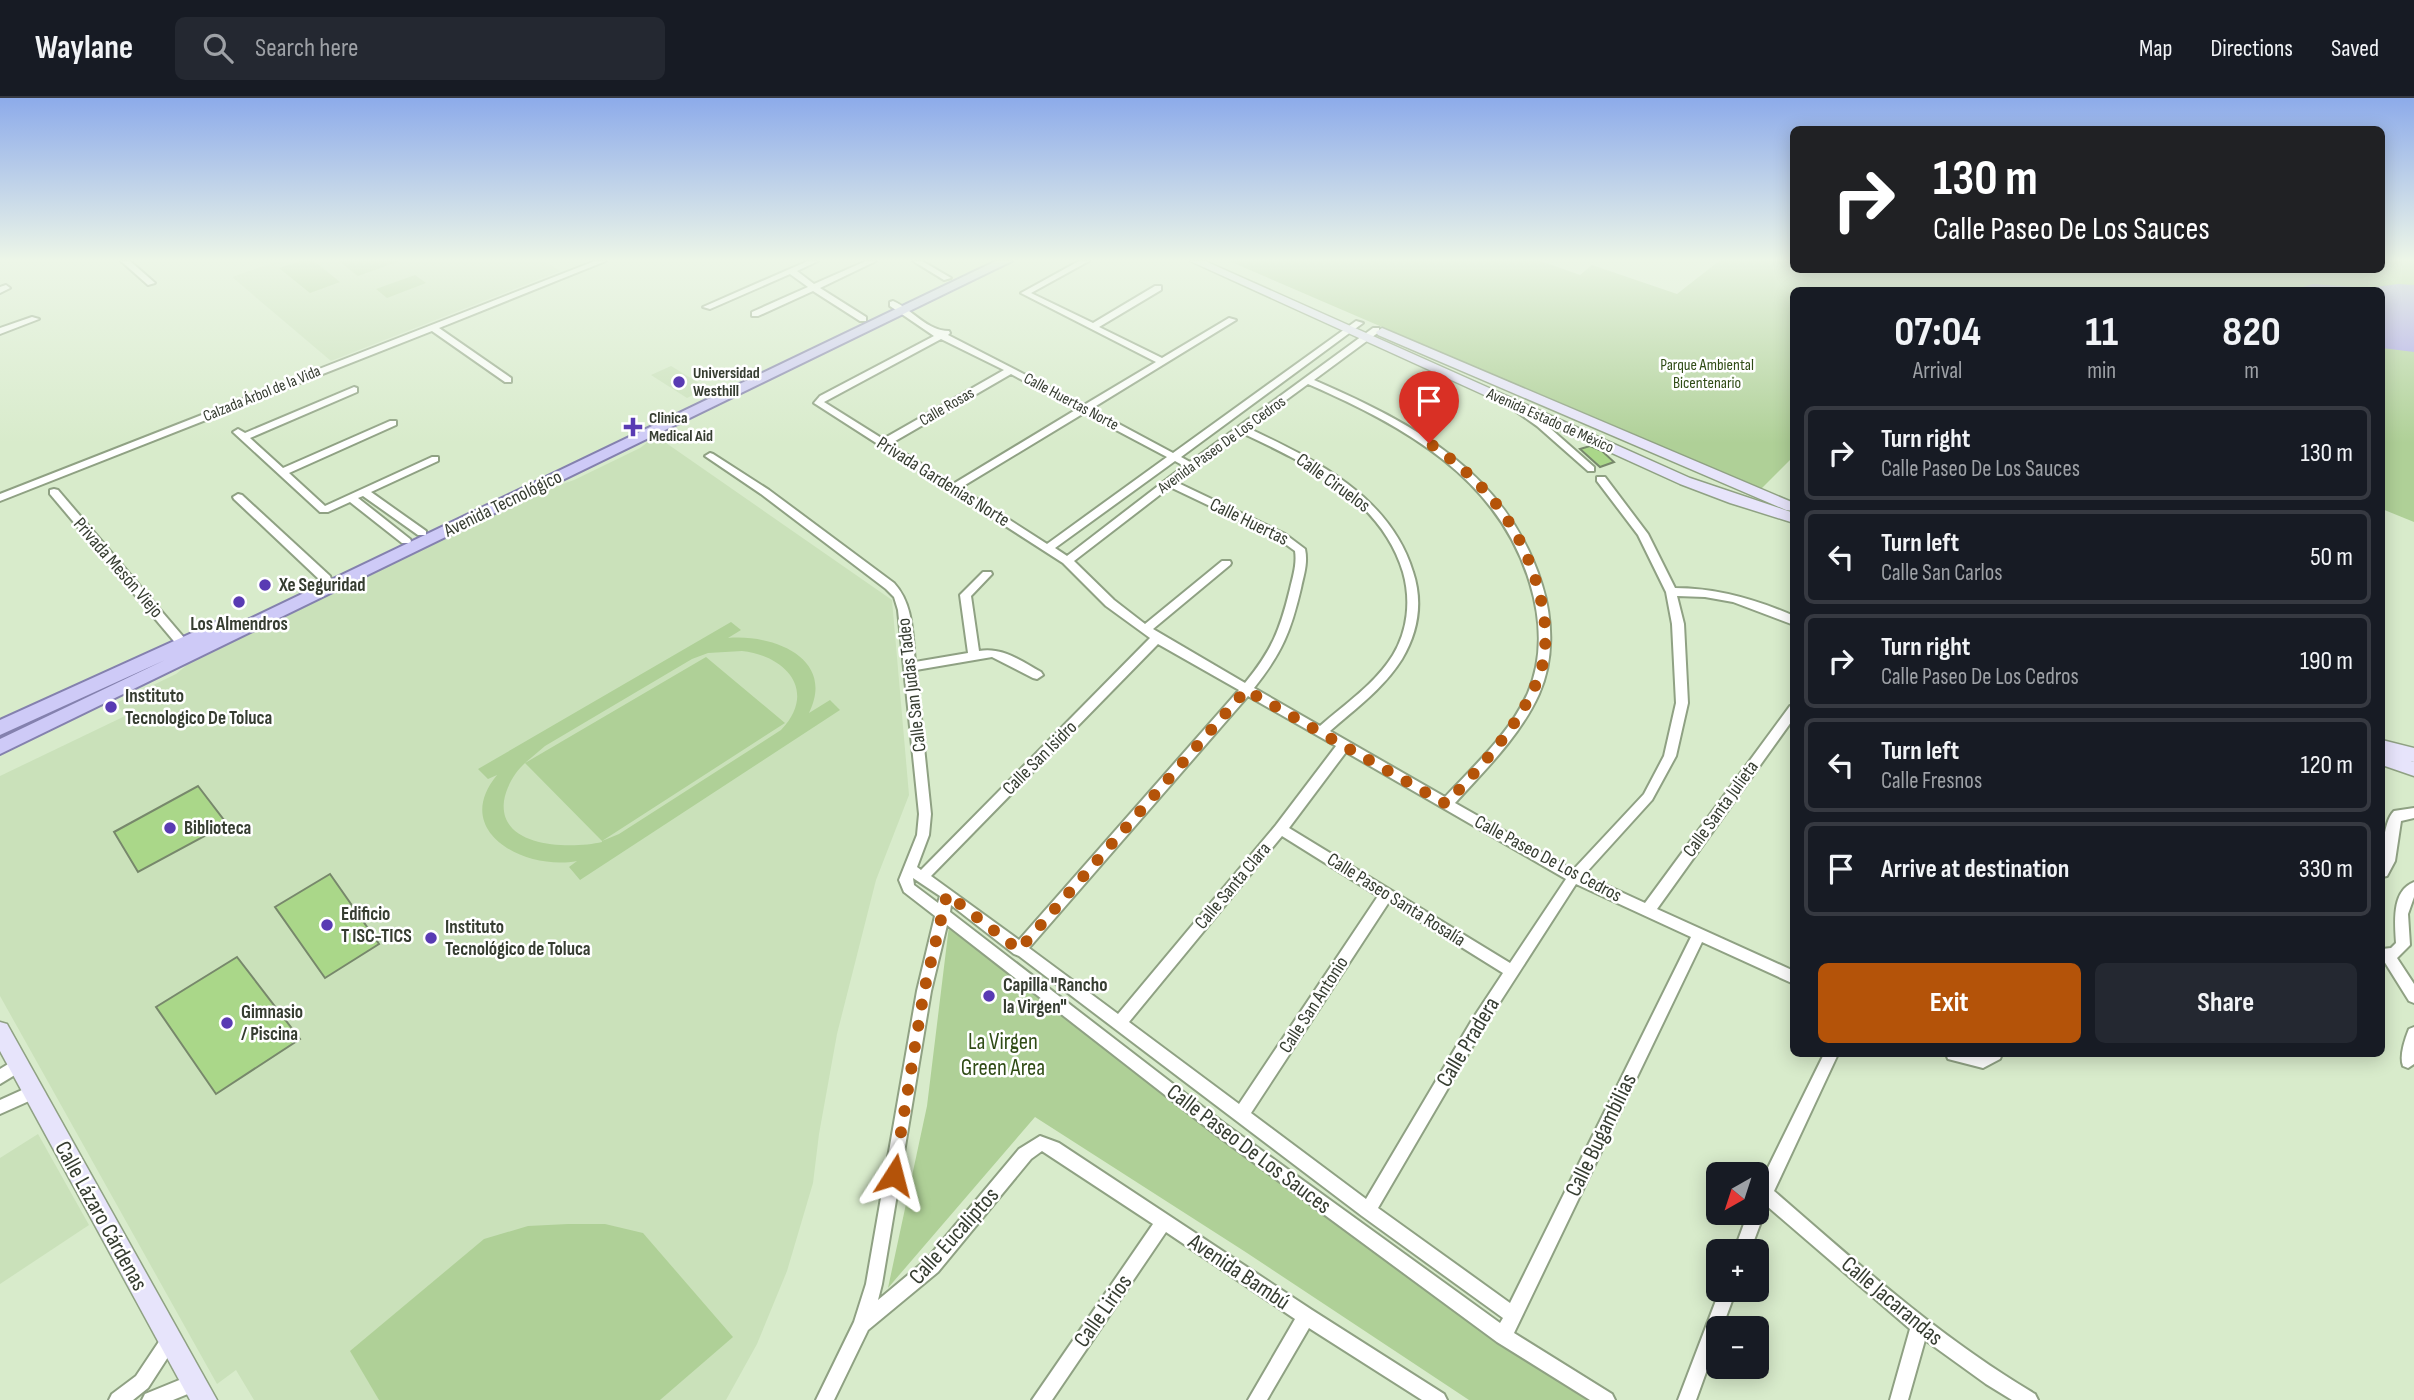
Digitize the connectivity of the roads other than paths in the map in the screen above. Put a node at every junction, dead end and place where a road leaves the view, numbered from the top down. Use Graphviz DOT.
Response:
graph roads {
  1 [pos="27,322"];
  2 [pos="445,322"];
  3 [pos="857,322"];
  4 [pos="867,322"];
  5 [pos="922,322"];
  6 [pos="1083,322"];
  7 [pos="1102,322"];
  8 [pos="1229,322"];
  9 [pos="1343,322"];
  10 [pos="1344,322"];
  11 [pos="1353,326"];
  12 [pos="432,327"];
  13 [pos="1093,327"];
  14 [pos="0,331"];
  15 [pos="1371,334"];
  16 [pos="945,336"];
  17 [pos="1434,355"];
  18 [pos="1163,362"];
  19 [pos="1418,362"];
  20 [pos="1452,363"];
  21 [pos="1011,370"];
  22 [pos="1437,370"];
  23 [pos="508,380"];
  24 [pos="1309,381"];
  25 [pos="354,390"];
  26 [pos="1507,402"];
  27 [pos="819,403"];
  28 [pos="1084,409"];
  29 [pos="393,423"];
  30 [pos="1242,429"];
  31 [pos="883,444"];
  32 [pos="710,456"];
  33 [pos="1172,456"];
  34 [pos="435,460"];
  35 [pos="1191,466"];
  36 [pos="1591,469"];
  37 [pos="282,472"];
  38 [pos="1601,479"];
  39 [pos="1170,483"];
  40 [pos="953,488"];
  41 [pos="54,492"];
  42 [pos="364,492"];
  43 [pos="238,497"];
  44 [pos="0,498"];
  45 [pos="352,498"];
  46 [pos="380,503"];
  47 [pos="1790,506"];
  48 [pos="368,510"];
  49 [pos="1790,516"];
  50 [pos="410,534"];
  51 [pos="1048,548"];
  52 [pos="1067,561"];
  53 [pos="1226,563"];
  54 [pos="987,573"];
  55 [pos="326,579"];
  56 [pos="1671,592"];
  57 [pos="1790,619"];
  58 [pos="1145,630"];
  59 [pos="1157,638"];
  60 [pos="182,643"];
  61 [pos="974,654"];
  62 [pos="911,667"];
  63 [pos="1037,675"];
  64 [pos="1246,690"];
  65 [pos="82,698"];
  66 [pos="1790,715"];
  67 [pos="0,728"];
  68 [pos="1321,732"];
  69 [pos="1344,745"];
  70 [pos="0,747"];
  71 [pos="2385,747"];
  72 [pos="2414,755"];
  73 [pos="2385,759"];
  74 [pos="2414,769"];
  75 [pos="1446,804"];
  76 [pos="2414,813"];
  77 [pos="1281,829"];
  78 [pos="2387,835"];
  79 [pos="2385,866"];
  80 [pos="913,876"];
  81 [pos="1574,877"];
  82 [pos="947,894"];
  83 [pos="1386,895"];
  84 [pos="2411,896"];
  85 [pos="1648,910"];
  86 [pos="942,915"];
  87 [pos="1699,934"];
  88 [pos="2408,947"];
  89 [pos="1019,950"];
  90 [pos="2385,955"];
  91 [pos="1511,971"];
  92 [pos="1790,976"];
  93 [pos="2414,997"];
  94 [pos="1118,1024"];
  95 [pos="0,1031"];
  96 [pos="2414,1034"];
  97 [pos="1830,1057"];
  98 [pos="2408,1061"];
  99 [pos="9,1071"];
  100 [pos="33,1092"];
  101 [pos="0,1107"];
  102 [pos="1241,1114"];
  103 [pos="1040,1143"];
  104 [pos="1769,1180"];
  105 [pos="1769,1197"];
  106 [pos="1368,1210"];
  107 [pos="1164,1221"];
  108 [pos="1724,1302"];
  109 [pos="1513,1315"];
  110 [pos="1306,1316"];
  111 [pos="862,1324"];
  112 [pos="1920,1326"];
  113 [pos="1503,1336"];
  114 [pos="170,1340"];
  115 [pos="199,1391"];
  116 [pos="118,1400"];
  117 [pos="151,1400"];
  118 [pos="825,1400"];
  119 [pos="1041,1400"];
  120 [pos="1257,1400"];
  121 [pos="1438,1400"];
  122 [pos="1606,1400"];
  123 [pos="1687,1400"];
  124 [pos="1899,1400"];
  125 [pos="2029,1400"];
  1 -- 14 [label="street"];
  2 -- 12 [label="street, Calzada Árbol de la Vida"];
  3 -- 50 [label="main road, Avenida Tecnológico"];
  4 -- 65 [label="main road, Avenida Tecnológico"];
  5 -- 16 [label="street, Calle Huertas Norte"];
  6 -- 13 [label="street"];
  7 -- 13 [label="street"];
  8 -- 18 [label="street"];
  9 -- 11 [label="main road, Avenida Estado de México"];
  10 -- 11 [label="main road, Avenida Estado de México"];
  11 -- 15 [label="main road, Avenida Estado de México"];
  11 -- 33 [label="street, Avenida Paseo De Los Cedros"];
  12 -- 23 [label="street"];
  12 -- 44 [label="street, Calzada Árbol de la Vida"];
  13 -- 18 [label="street"];
  15 -- 17 [label="main road, Avenida Estado de México"];
  15 -- 19 [label="main road, Avenida Estado de México"];
  15 -- 24 [label="street, Avenida Paseo De Los Cedros"];
  16 -- 21 [label="street, Calle Huertas Norte"];
  16 -- 27 [label="street"];
  17 -- 19 [label="main road"];
  17 -- 20 [label="main road, Avenida Estado de México"];
  18 -- 28 [label="street"];
  19 -- 22 [label="main road, Avenida Estado de México"];
  20 -- 22 [label="main road"];
  20 -- 47 [label="main road, Avenida Estado de México"];
  21 -- 28 [label="street, Calle Huertas Norte"];
  21 -- 31 [label="street, Calle Rosas"];
  22 -- 26 [label="main road, Avenida Estado de México"];
  24 -- 30 [label="street, Avenida Paseo De Los Cedros"];
  24 -- 75 [label="street"];
  25 -- 37 [label="street"];
  26 -- 36 [label="street"];
  26 -- 49 [label="main road, Avenida Estado de México"];
  27 -- 31 [label="street, Privada Gardenias Norte"];
  28 -- 33 [label="street, Calle Huertas Norte"];
  28 -- 40 [label="street"];
  29 -- 37 [label="street"];
  30 -- 35 [label="street, Avenida Paseo De Los Cedros"];
  30 -- 68 [label="street, Calle Ciruelos"];
  31 -- 40 [label="street, Privada Gardenias Norte"];
  32 -- 62 [label="street, Calle San Judas Tadeo"];
  33 -- 35 [label="street, Calle Huertas Norte"];
  33 -- 51 [label="street, Avenida Paseo De Los Cedros"];
  34 -- 42 [label="street"];
  35 -- 39 [label="street, Avenida Paseo De Los Cedros"];
  37 -- 45 [label="street"];
  38 -- 56 [label="street, Calle Pradera"];
  39 -- 52 [label="street, Avenida Paseo De Los Cedros"];
  39 -- 64 [label="street, Calle Huertas"];
  40 -- 51 [label="street, Privada Gardenias Norte"];
  41 -- 60 [label="street, Privada Mesón Viejo"];
  42 -- 45 [label="street"];
  42 -- 46 [label="street"];
  43 -- 55 [label="street"];
  45 -- 48 [label="street"];
  46 -- 48 [label="street"];
  46 -- 50 [label="street"];
  48 -- 50 [label="street"];
  50 -- 55 [label="main road, Avenida Tecnológico"];
  51 -- 52 [label="street, Privada Gardenias Norte"];
  52 -- 58 [label="street, Calle Paseo De Los Cedros"];
  53 -- 58 [label="street"];
  54 -- 61 [label="street"];
  55 -- 60 [label="main road, Avenida Tecnológico"];
  56 -- 57 [label="street"];
  56 -- 81 [label="street, Calle Pradera"];
  58 -- 59 [label="street, Calle Paseo De Los Cedros"];
  59 -- 64 [label="street, Calle Paseo De Los Cedros"];
  59 -- 80 [label="street, Calle San Isidro"];
  60 -- 65 [label="main road, Avenida Tecnológico"];
  61 -- 62 [label="street"];
  61 -- 63 [label="street"];
  62 -- 80 [label="street, Calle San Judas Tadeo"];
  64 -- 68 [label="street, Calle Paseo De Los Cedros"];
  64 -- 89 [label="street"];
  65 -- 67 [label="main road, Avenida Tecnológico"];
  65 -- 70 [label="main road, Avenida Tecnológico"];
  66 -- 85 [label="street, Calle Santa Julieta"];
  68 -- 69 [label="street, Calle Paseo De Los Cedros"];
  69 -- 75 [label="street, Calle Paseo De Los Cedros"];
  69 -- 77 [label="street, Calle Santa Clara"];
  71 -- 72 [label="main road"];
  73 -- 74 [label="main road"];
  75 -- 81 [label="street, Calle Paseo De Los Cedros"];
  76 -- 78 [label="street"];
  77 -- 83 [label="street, Calle Paseo Santa Rosalía"];
  77 -- 94 [label="street, Calle Santa Clara"];
  78 -- 79 [label="street"];
  80 -- 82 [label="street, Calle Paseo De Los Sauces"];
  80 -- 86 [label="street, Calle Paseo De Los Sauces"];
  81 -- 85 [label="street, Calle Paseo De Los Cedros"];
  81 -- 91 [label="street, Calle Pradera"];
  82 -- 86 [label="street"];
  82 -- 89 [label="street, Calle Paseo De Los Sauces"];
  83 -- 91 [label="street, Calle Paseo Santa Rosalía"];
  83 -- 102 [label="street, Calle San Antonio"];
  84 -- 88 [label="street"];
  85 -- 87 [label="street, Calle Paseo De Los Cedros"];
  86 -- 111 [label="street"];
  86 -- 113 [label="street, Calle Paseo De Los Sauces"];
  87 -- 92 [label="street, Calle Paseo De Los Cedros"];
  87 -- 109 [label="street, Calle Bugambilias"];
  88 -- 90 [label="street"];
  89 -- 94 [label="street, Calle Paseo De Los Sauces"];
  90 -- 93 [label="street"];
  91 -- 106 [label="street, Calle Pradera"];
  94 -- 102 [label="street, Calle Paseo De Los Sauces"];
  95 -- 99 [label="main road, Calle Lázaro Cárdenas"];
  96 -- 98 [label="street"];
  97 -- 104 [label="street"];
  99 -- 100 [label="main road, Calle Lázaro Cárdenas"];
  100 -- 101 [label="street"];
  100 -- 114 [label="main road, Calle Lázaro Cárdenas"];
  102 -- 106 [label="street, Calle Paseo De Los Sauces"];
  103 -- 107 [label="street, Avenida Bambú"];
  103 -- 111 [label="street, Calle Eucaliptos"];
  105 -- 112 [label="street, Calle Jacarandas"];
  106 -- 109 [label="street, Calle Paseo De Los Sauces"];
  107 -- 110 [label="street, Avenida Bambú"];
  107 -- 119 [label="street, Calle Lirios"];
  108 -- 123 [label="street"];
  109 -- 113 [label="street, Calle Bugambilias"];
  110 -- 120 [label="street"];
  110 -- 121 [label="street, Avenida Bambú"];
  111 -- 118 [label="street"];
  112 -- 124 [label="street"];
  112 -- 125 [label="street, Calle Jacarandas"];
  113 -- 122 [label="street, Calle Paseo De Los Sauces"];
  114 -- 115 [label="main road, Calle Lázaro Cárdenas"];
  114 -- 116 [label="street"];
  115 -- 117 [label="street"];
}
